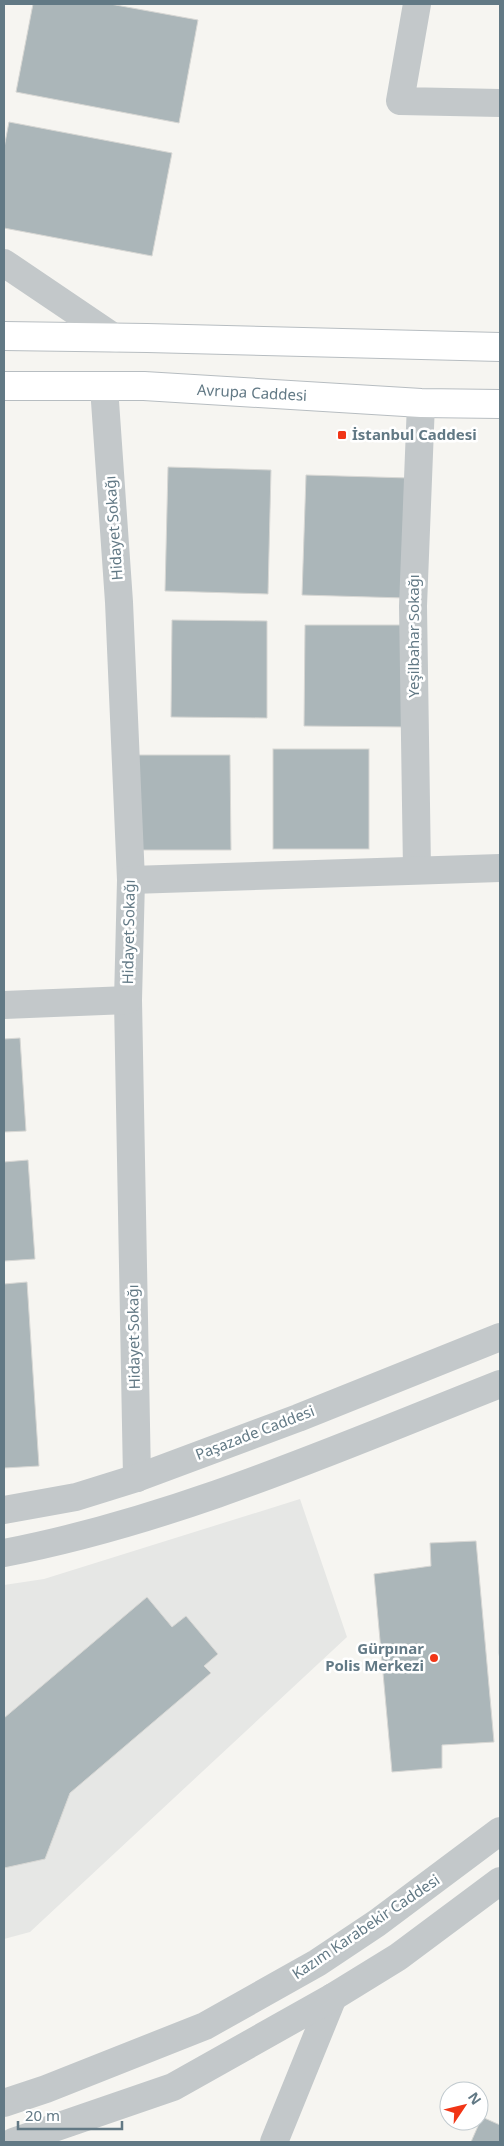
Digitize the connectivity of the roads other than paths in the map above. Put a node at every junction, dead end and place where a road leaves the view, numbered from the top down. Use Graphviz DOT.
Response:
graph roads {
  1 [pos="416,4"];
  2 [pos="500,103"];
  3 [pos="4,263"];
  4 [pos="4,336"];
  5 [pos="115,338"];
  6 [pos="500,347"];
  7 [pos="4,386"];
  8 [pos="104,387"];
  9 [pos="420,403"];
  10 [pos="500,404"];
  11 [pos="500,868"];
  12 [pos="417,870"];
  13 [pos="131,880"];
  14 [pos="128,1000"];
  15 [pos="4,1004"];
  16 [pos="500,1337"];
  17 [pos="500,1384"];
  18 [pos="137,1478"];
  19 [pos="4,1510"];
  20 [pos="4,1553"];
  21 [pos="500,1831"];
  22 [pos="500,1881"];
  23 [pos="317,1964"];
  24 [pos="333,1997"];
  25 [pos="4,2103"];
  26 [pos="13,2142"];
  27 [pos="274,2142"];
  1 -- 2 [label="street"];
  3 -- 5 [label="street"];
  4 -- 5 [label="main road"];
  5 -- 6 [label="main road"];
  7 -- 8 [label="main road, Avrupa Caddesi"];
  8 -- 9 [label="main road, Avrupa Caddesi"];
  8 -- 13 [label="street, Hidayet Sokağı"];
  9 -- 10 [label="main road, Avrupa Caddesi"];
  9 -- 12 [label="street, Yeşilbahar Sokağı"];
  11 -- 12 [label="street"];
  12 -- 13 [label="street"];
  13 -- 14 [label="street, Hidayet Sokağı"];
  14 -- 15 [label="street"];
  14 -- 18 [label="street, Hidayet Sokağı"];
  16 -- 18 [label="street, Paşazade Caddesi"];
  17 -- 20 [label="street"];
  18 -- 19 [label="street, Paşazade Caddesi"];
  21 -- 23 [label="street, Kazım Karabekir Caddesi"];
  22 -- 24 [label="street"];
  23 -- 24 [label="street"];
  23 -- 25 [label="street, Kazım Karabekir Caddesi"];
  24 -- 26 [label="street"];
  24 -- 27 [label="street"];
}
